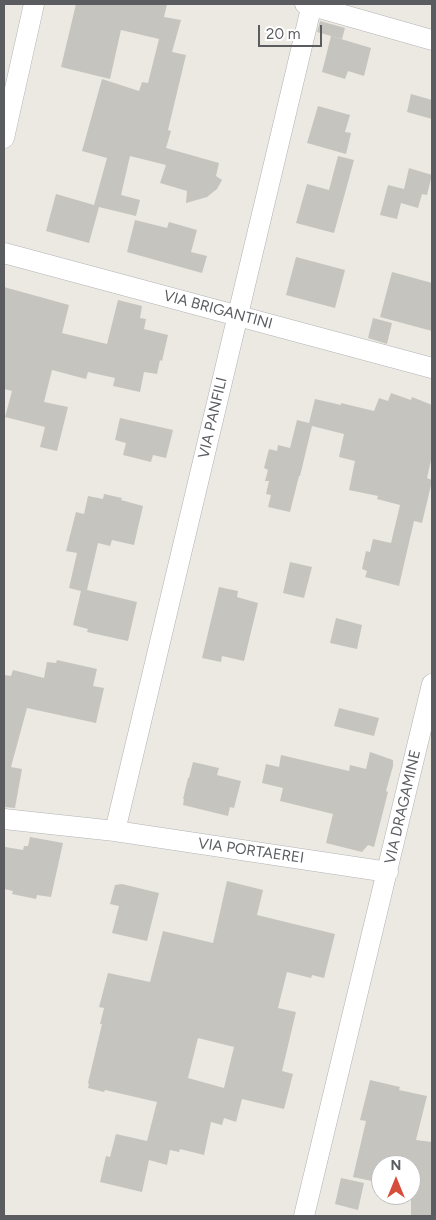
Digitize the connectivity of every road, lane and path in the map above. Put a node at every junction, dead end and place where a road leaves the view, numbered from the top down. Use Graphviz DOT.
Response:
graph roads {
  1 [pos="34,4"];
  2 [pos="310,4"];
  3 [pos="432,40"];
  4 [pos="4,138"];
  5 [pos="4,252"];
  6 [pos="238,316"];
  7 [pos="432,368"];
  8 [pos="432,684"];
  9 [pos="4,819"];
  10 [pos="115,831"];
  11 [pos="388,872"];
  12 [pos="304,1216"];
  1 -- 4 [label="street"];
  2 -- 3 [label="street"];
  2 -- 6 [label="street, VIA PANFILI"];
  5 -- 6 [label="street, VIA BRIGANTINI"];
  6 -- 7 [label="street, VIA BRIGANTINI"];
  6 -- 10 [label="street, VIA PANFILI"];
  8 -- 11 [label="street, VIA DRAGAMINE"];
  9 -- 10 [label="street, VIA PORTAEREI"];
  10 -- 11 [label="street, VIA PORTAEREI"];
  11 -- 12 [label="street, VIA DRAGAMINE"];
}
